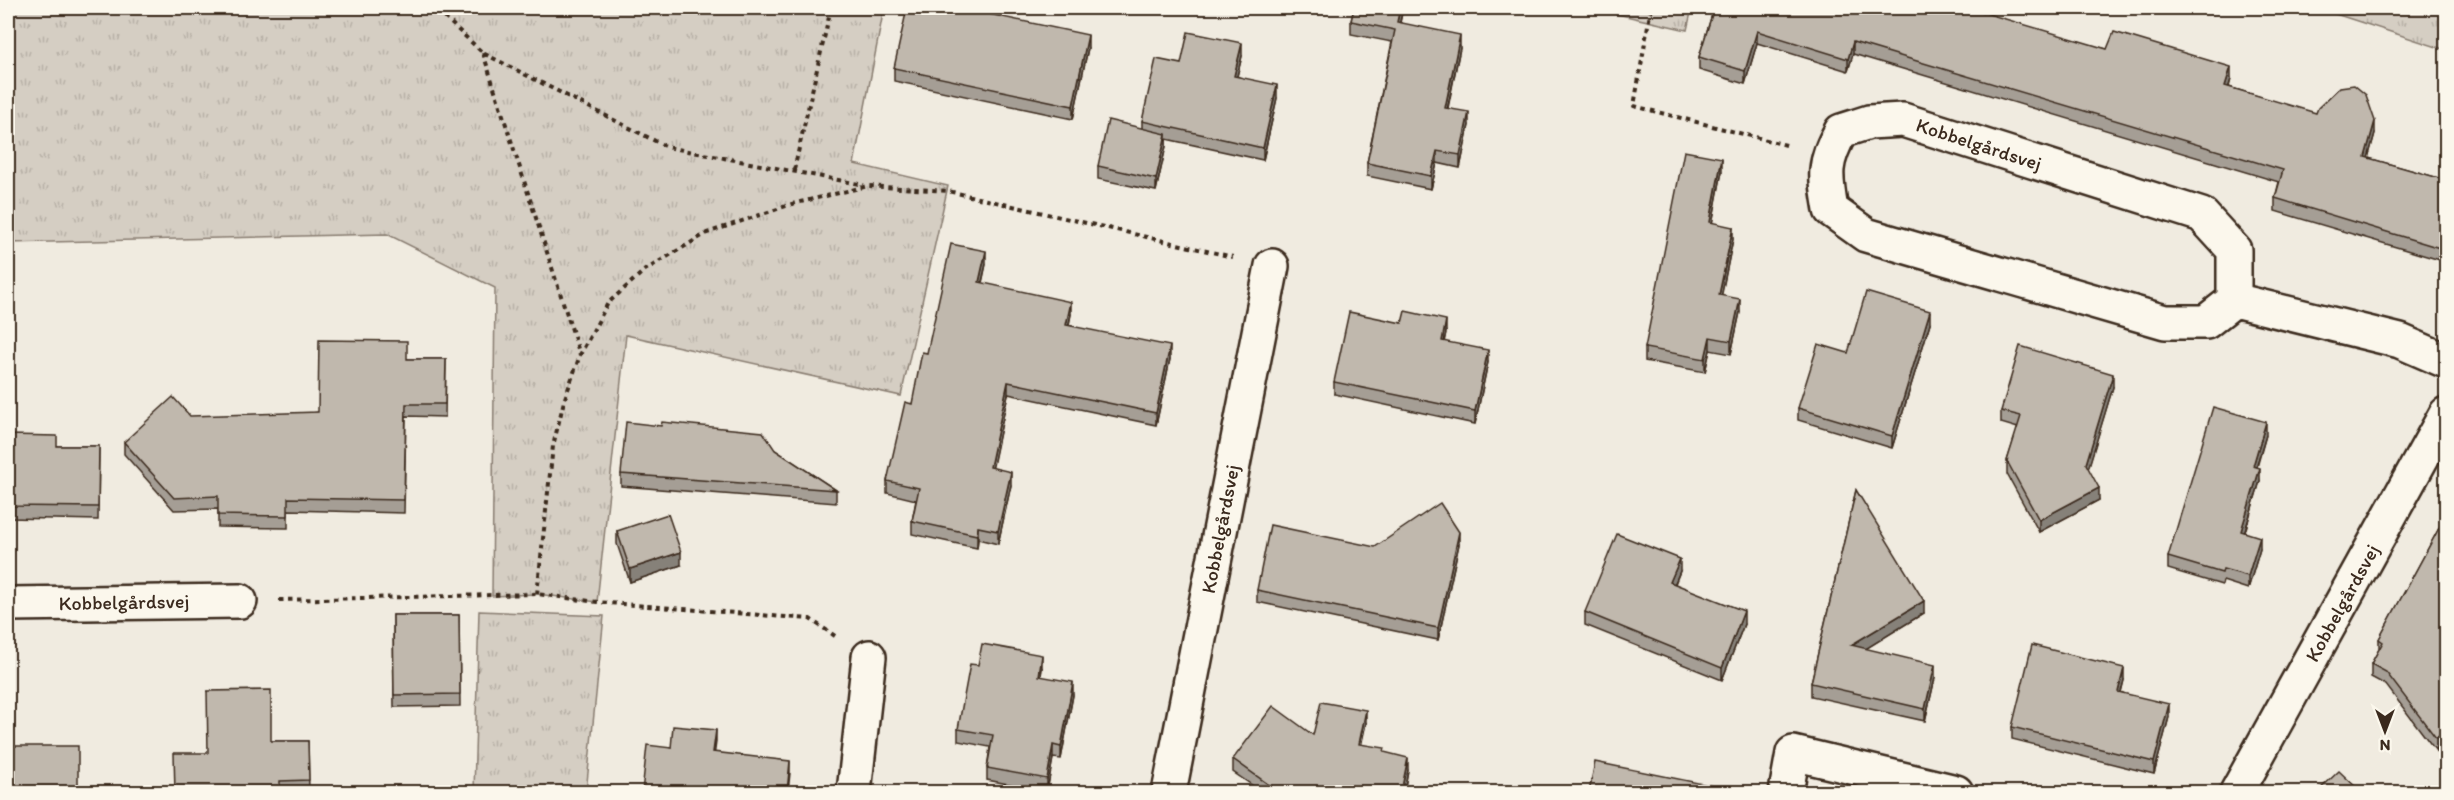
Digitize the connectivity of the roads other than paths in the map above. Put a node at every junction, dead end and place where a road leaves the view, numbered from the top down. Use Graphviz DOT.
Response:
graph roads {
  1 [pos="1272,266"];
  2 [pos="2234,300"];
  3 [pos="2446,361"];
  4 [pos="2446,414"];
  5 [pos="240,601"];
  6 [pos="8,604"];
  7 [pos="869,657"];
  8 [pos="1907,787"];
  9 [pos="854,792"];
  10 [pos="1169,792"];
  11 [pos="1786,792"];
  12 [pos="1956,792"];
  13 [pos="2237,792"];
  1 -- 10 [label="street, Kobbelgårdsvej"];
  2 -- 2 [label="street, Kobbelgårdsvej"];
  2 -- 3 [label="street"];
  4 -- 13 [label="street, Kobbelgårdsvej"];
  5 -- 6 [label="street, Kobbelgårdsvej"];
  7 -- 9 [label="street"];
  8 -- 11 [label="street"];
  8 -- 12 [label="street"];
}
